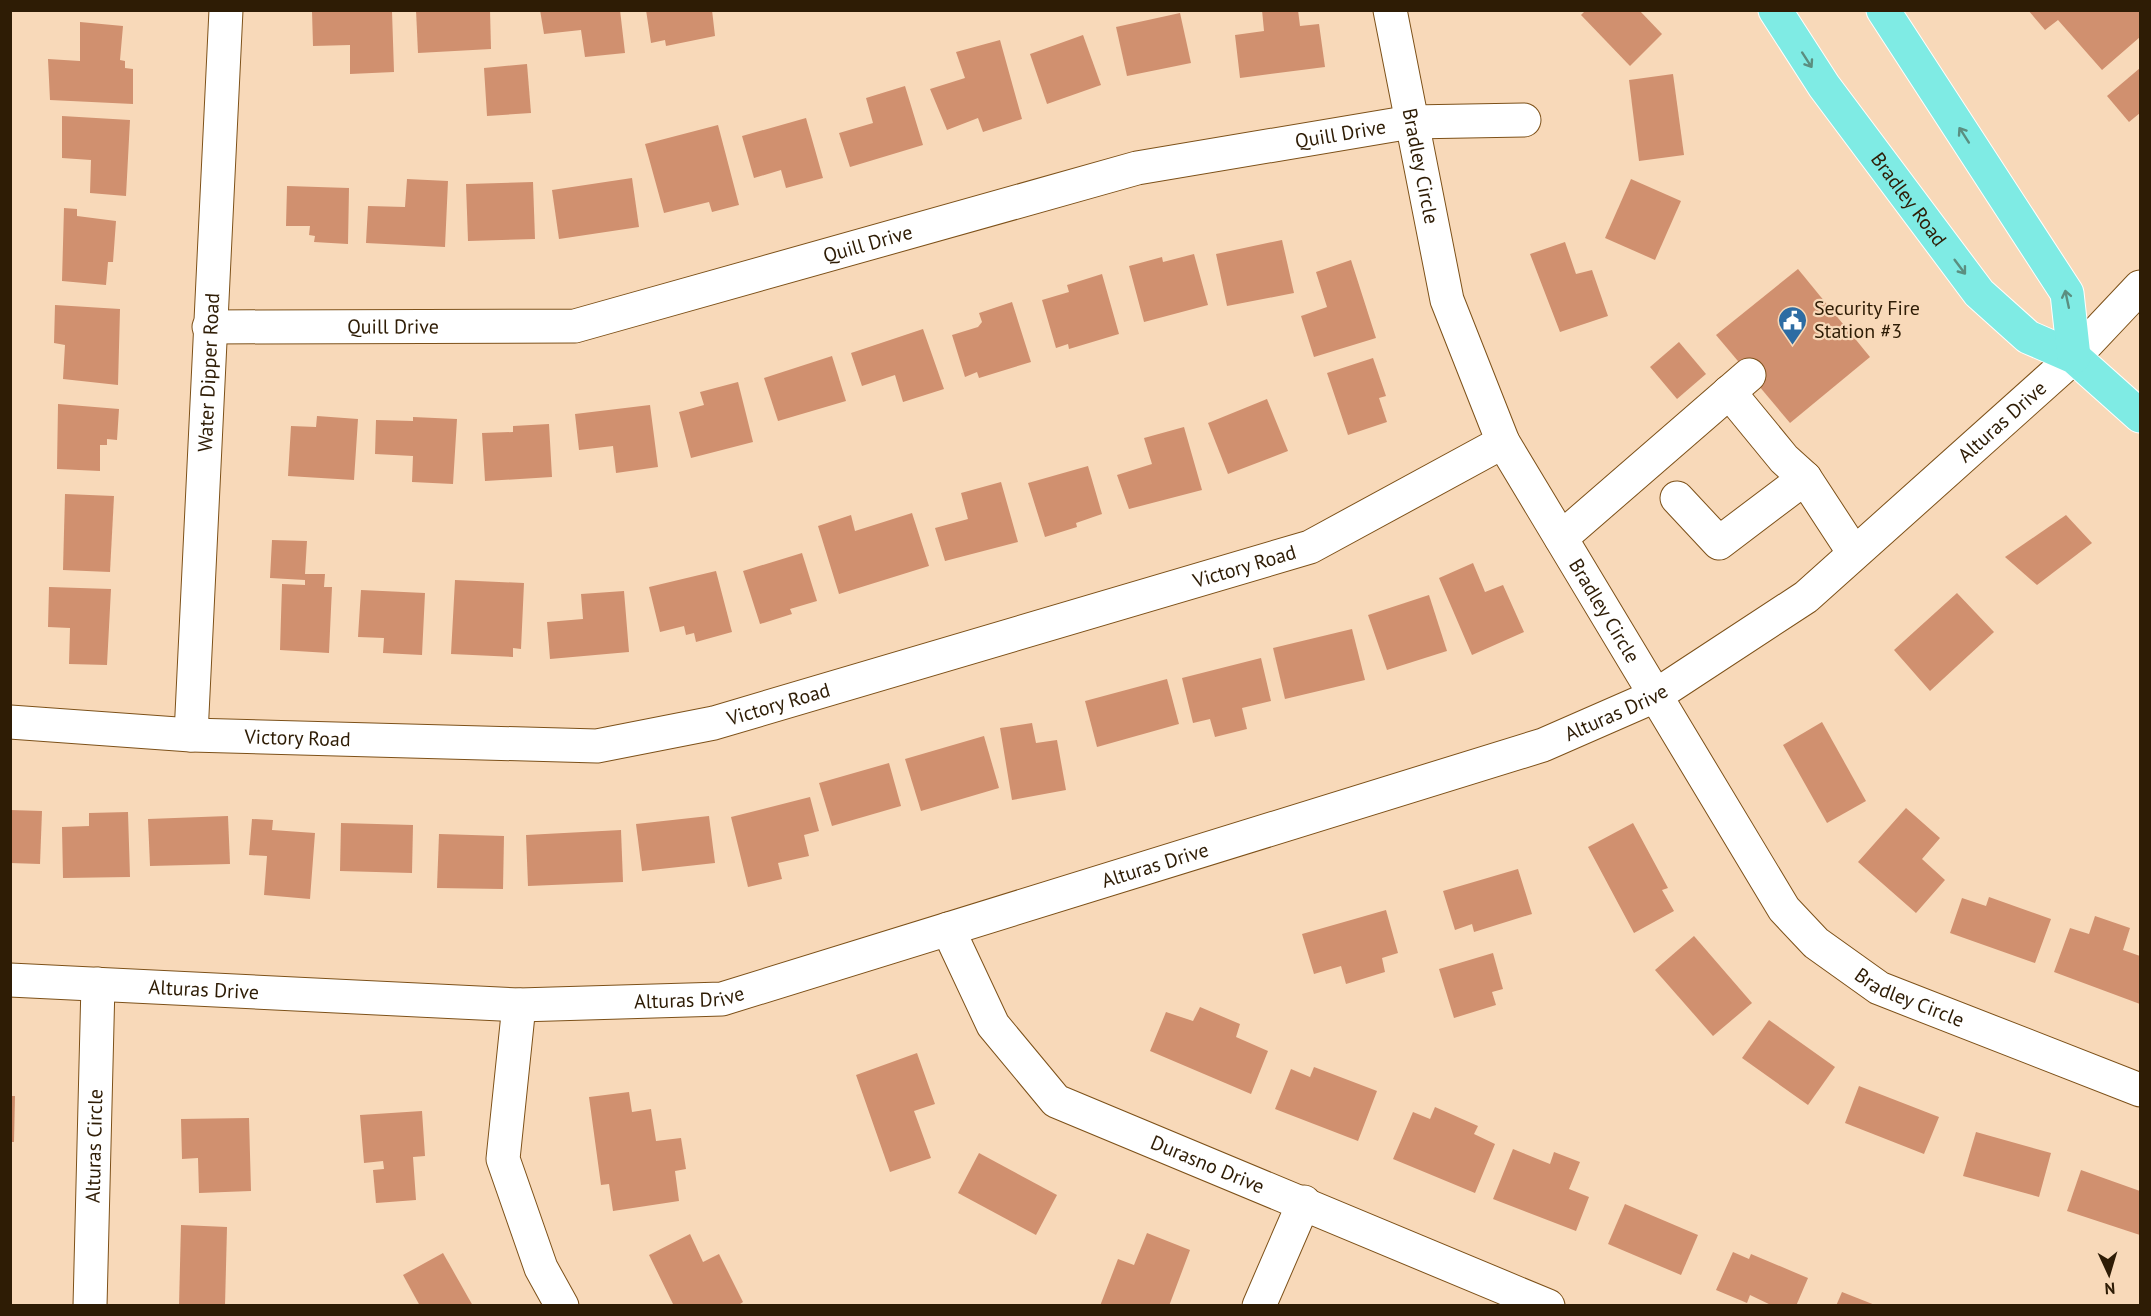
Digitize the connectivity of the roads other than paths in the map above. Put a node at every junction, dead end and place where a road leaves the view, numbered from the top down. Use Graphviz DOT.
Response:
graph roads {
  1 [pos="225,10"];
  2 [pos="1390,10"];
  3 [pos="1775,10"];
  4 [pos="1883,10"];
  5 [pos="1524,120"];
  6 [pos="1411,122"];
  7 [pos="2140,287"];
  8 [pos="209,327"];
  9 [pos="2074,357"];
  10 [pos="2140,416"];
  11 [pos="1503,442"];
  12 [pos="1805,478"];
  13 [pos="1677,498"];
  14 [pos="1561,538"];
  15 [pos="1854,553"];
  16 [pos="1655,696"];
  17 [pos="10,722"];
  18 [pos="191,735"];
  19 [pos="948,929"];
  20 [pos="10,981"];
  21 [pos="98,984"];
  22 [pos="519,1005"];
  23 [pos="2140,1090"];
  24 [pos="1304,1202"];
  25 [pos="90,1305"];
  26 [pos="562,1305"];
  27 [pos="1259,1305"];
  28 [pos="1548,1305"];
  1 -- 8 [label="street, Water Dipper Road"];
  2 -- 6 [label="street, Bradley Circle"];
  3 -- 9 [label="main road, Bradley Road, one-way"];
  9 -- 4 [label="main road, one-way"];
  5 -- 6 [label="street, Quill Drive"];
  6 -- 8 [label="street, Quill Drive"];
  6 -- 11 [label="street, Bradley Circle"];
  7 -- 9 [label="street, Alturas Drive"];
  8 -- 18 [label="street, Water Dipper Road"];
  9 -- 10 [label="main road, Bradley Road"];
  9 -- 15 [label="street, Alturas Drive"];
  11 -- 14 [label="street, Bradley Circle"];
  11 -- 18 [label="street, Victory Road"];
  12 -- 13 [label="street"];
  12 -- 14 [label="street"];
  12 -- 15 [label="street"];
  14 -- 16 [label="street, Bradley Circle"];
  15 -- 16 [label="street, Alturas Drive"];
  16 -- 19 [label="street, Alturas Drive"];
  16 -- 23 [label="street, Bradley Circle"];
  17 -- 18 [label="street, Victory Road"];
  19 -- 22 [label="street, Alturas Drive"];
  19 -- 24 [label="street, Durasno Drive"];
  20 -- 21 [label="street, Alturas Drive"];
  21 -- 22 [label="street, Alturas Drive"];
  21 -- 25 [label="street, Alturas Circle"];
  22 -- 26 [label="street"];
  24 -- 27 [label="street"];
  24 -- 28 [label="street, Durasno Drive"];
}
